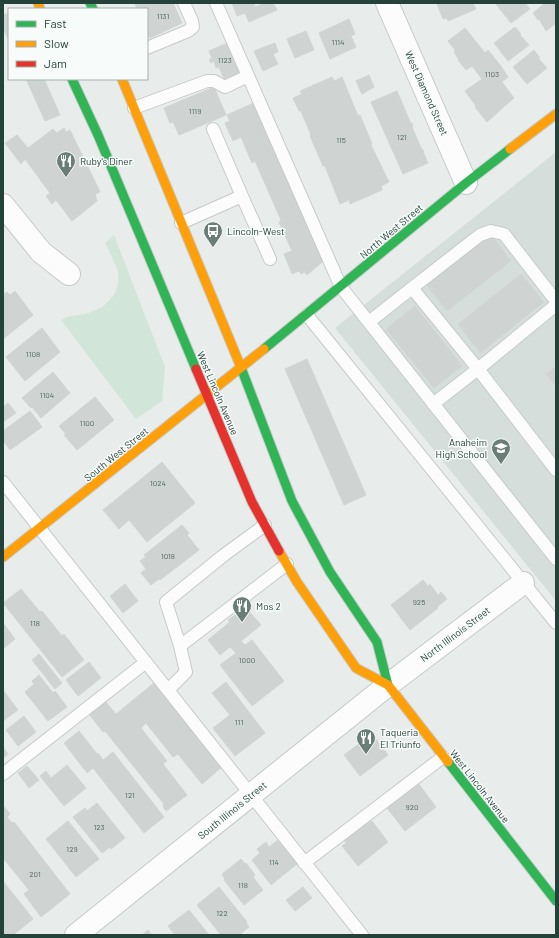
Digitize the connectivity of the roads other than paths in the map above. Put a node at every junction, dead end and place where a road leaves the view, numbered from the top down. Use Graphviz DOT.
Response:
graph roads {
  1 [pos="184,3"];
  2 [pos="216,3"];
  3 [pos="387,3"];
  4 [pos="148,48"];
  5 [pos="248,76"];
  6 [pos="72,80"];
  7 [pos="122,80"];
  8 [pos="134,108"];
  9 [pos="556,114"];
  10 [pos="213,129"];
  11 [pos="466,183"];
  12 [pos="242,196"];
  13 [pos="3,205"];
  14 [pos="181,223"];
  15 [pos="270,259"];
  16 [pos="69,274"];
  17 [pos="341,287"];
  18 [pos="412,288"];
  19 [pos="556,301"];
  20 [pos="556,305"];
  21 [pos="307,315"];
  22 [pos="369,322"];
  23 [pos="241,367"];
  24 [pos="478,369"];
  25 [pos="206,395"];
  26 [pos="433,404"];
  27 [pos="556,470"];
  28 [pos="3,482"];
  29 [pos="265,525"];
  30 [pos="40,528"];
  31 [pos="3,556"];
  32 [pos="556,559"];
  33 [pos="287,564"];
  34 [pos="523,583"];
  35 [pos="556,624"];
  36 [pos="180,646"];
  37 [pos="146,662"];
  38 [pos="388,685"];
  39 [pos="168,690"];
  40 [pos="443,757"];
  41 [pos="3,774"];
  42 [pos="251,795"];
  43 [pos="304,863"];
  44 [pos="556,901"];
  45 [pos="357,933"];
  46 [pos="76,935"];
  1 -- 4 [label="lane"];
  2 -- 5 [label="lane"];
  3 -- 11 [label="street, West Diamond Street"];
  5 -- 8 [label="lane"];
  5 -- 17 [label="lane"];
  6 -- 25 [label="main road, West Lincoln Avenue"];
  7 -- 8 [label="main road, West Lincoln Avenue"];
  8 -- 14 [label="main road, West Lincoln Avenue"];
  9 -- 11 [label="main road, North West Street"];
  10 -- 12 [label="lane"];
  11 -- 17 [label="main road, North West Street"];
  12 -- 14 [label="lane"];
  12 -- 15 [label="lane"];
  13 -- 16 [label="street"];
  14 -- 23 [label="main road, West Lincoln Avenue"];
  17 -- 21 [label="main road, North West Street"];
  17 -- 22 [label="lane"];
  18 -- 19 [label="lane"];
  18 -- 22 [label="lane"];
  18 -- 24 [label="lane"];
  20 -- 24 [label="lane"];
  21 -- 23 [label="main road, North West Street"];
  21 -- 34 [label="lane"];
  22 -- 26 [label="lane"];
  23 -- 25 [label="main road, South West Street"];
  23 -- 38 [label="main road, West Lincoln Avenue"];
  24 -- 26 [label="lane"];
  24 -- 27 [label="lane"];
  25 -- 29 [label="main road, West Lincoln Avenue"];
  25 -- 30 [label="main road, South West Street"];
  26 -- 32 [label="lane"];
  28 -- 30 [label="lane"];
  29 -- 33 [label="main road, West Lincoln Avenue"];
  29 -- 36 [label="lane"];
  30 -- 31 [label="main road, South West Street"];
  30 -- 37 [label="lane"];
  33 -- 36 [label="lane"];
  33 -- 38 [label="main road, West Lincoln Avenue"];
  34 -- 35 [label="lane"];
  34 -- 38 [label="street, North Illinois Street"];
  36 -- 39 [label="lane"];
  37 -- 39 [label="lane"];
  37 -- 41 [label="lane"];
  38 -- 40 [label="main road, West Lincoln Avenue"];
  38 -- 42 [label="street, South Illinois Street"];
  39 -- 42 [label="lane"];
  40 -- 43 [label="lane"];
  40 -- 44 [label="main road, West Lincoln Avenue"];
  42 -- 43 [label="lane"];
  42 -- 46 [label="street, South Illinois Street"];
  43 -- 45 [label="lane"];
}
